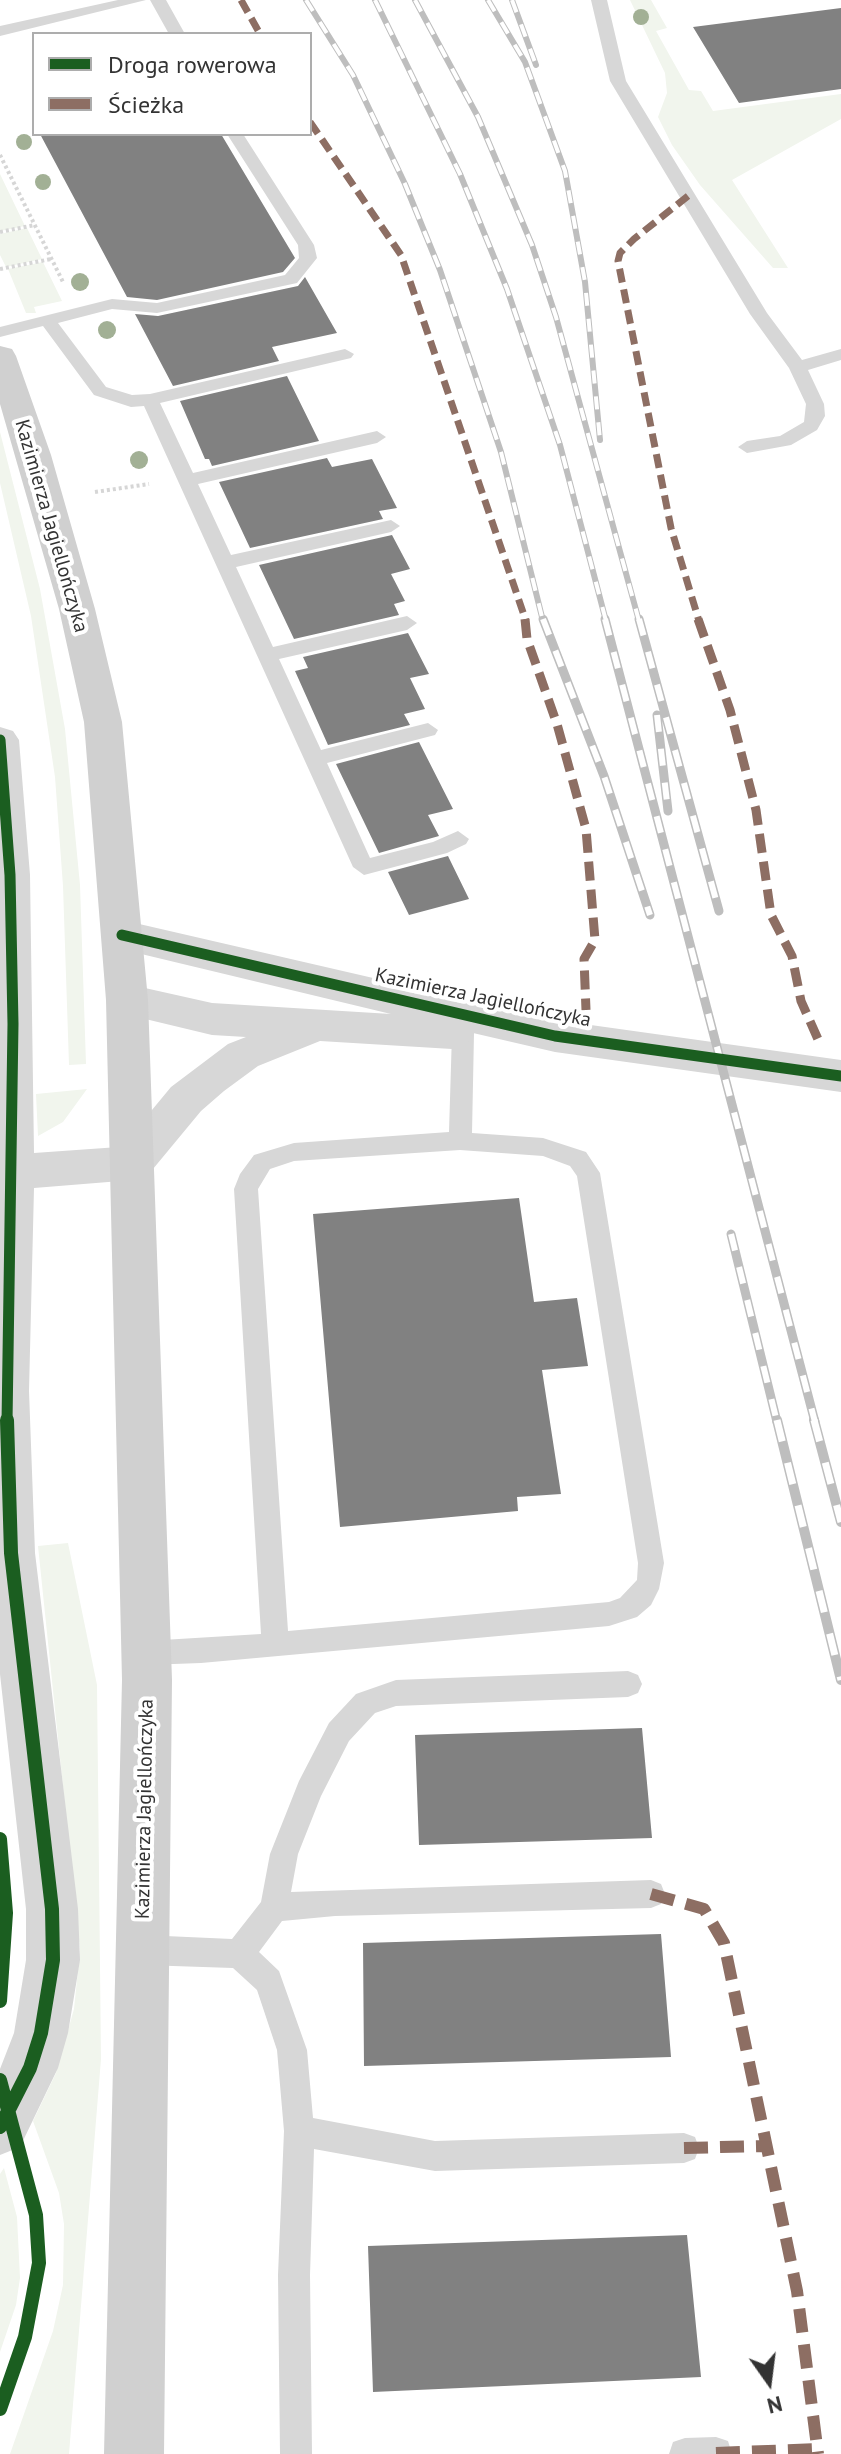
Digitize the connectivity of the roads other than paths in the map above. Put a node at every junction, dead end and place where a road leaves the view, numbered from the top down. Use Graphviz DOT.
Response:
graph roads {
  1 [pos="138,0"];
  2 [pos="158,0"];
  3 [pos="599,0"];
  4 [pos="0,31"];
  5 [pos="176,32"];
  6 [pos="236,136"];
  7 [pos="47,320"];
  8 [pos="0,332"];
  9 [pos="345,354"];
  10 [pos="841,354"];
  11 [pos="0,356"];
  12 [pos="798,367"];
  13 [pos="150,400"];
  14 [pos="377,437"];
  15 [pos="747,447"];
  16 [pos="188,480"];
  17 [pos="391,526"];
  18 [pos="225,563"];
  19 [pos="407,623"];
  20 [pos="268,655"];
  21 [pos="428,730"];
  22 [pos="0,740"];
  23 [pos="313,759"];
  24 [pos="458,839"];
  25 [pos="122,935"];
  26 [pos="127,1000"];
  27 [pos="314,1027"];
  28 [pos="463,1033"];
  29 [pos="555,1036"];
  30 [pos="841,1076"];
  31 [pos="460,1141"];
  32 [pos="133,1163"];
  33 [pos="7,1173"];
  34 [pos="275,1645"];
  35 [pos="146,1653"];
  36 [pos="628,1684"];
  37 [pos="651,1894"];
  38 [pos="274,1908"];
  39 [pos="143,1950"];
  40 [pos="239,1954"];
  41 [pos="0,2127"];
  42 [pos="299,2131"];
  43 [pos="684,2148"];
  44 [pos="134,2454"];
  45 [pos="296,2454"];
  1 -- 4 [label="lane"];
  2 -- 5 [label="lane"];
  3 -- 12 [label="lane"];
  6 -- 7 [label="lane"];
  7 -- 8 [label="lane"];
  7 -- 13 [label="lane"];
  9 -- 13 [label="lane"];
  10 -- 12 [label="lane"];
  11 -- 25 [label="main road, Kazimierza Jagiellończyka"];
  12 -- 15 [label="lane"];
  13 -- 16 [label="lane"];
  14 -- 16 [label="lane"];
  16 -- 18 [label="lane"];
  17 -- 18 [label="lane"];
  18 -- 20 [label="lane"];
  19 -- 20 [label="lane"];
  20 -- 23 [label="lane"];
  21 -- 23 [label="lane"];
  22 -- 33 [label="street"];
  23 -- 24 [label="lane"];
  25 -- 26 [label="main road, Kazimierza Jagiellończyka"];
  25 -- 29 [label="street, Kazimierza Jagiellończyka"];
  26 -- 27 [label="street"];
  26 -- 32 [label="main road, Kazimierza Jagiellończyka"];
  27 -- 28 [label="street"];
  27 -- 32 [label="street"];
  28 -- 29 [label="street"];
  28 -- 31 [label="lane"];
  29 -- 30 [label="street, Kazimierza Jagiellończyka"];
  31 -- 34 [label="lane"];
  31 -- 34 [label="lane"];
  32 -- 33 [label="street"];
  32 -- 35 [label="main road, Kazimierza Jagiellończyka"];
  33 -- 41 [label="street"];
  34 -- 35 [label="lane"];
  35 -- 39 [label="main road, Kazimierza Jagiellończyka"];
  36 -- 38 [label="lane"];
  37 -- 38 [label="lane"];
  38 -- 40 [label="lane"];
  39 -- 40 [label="lane"];
  39 -- 44 [label="main road, Kazimierza Jagiellończyka"];
  40 -- 42 [label="lane"];
  42 -- 43 [label="lane"];
  42 -- 45 [label="lane"];
}
